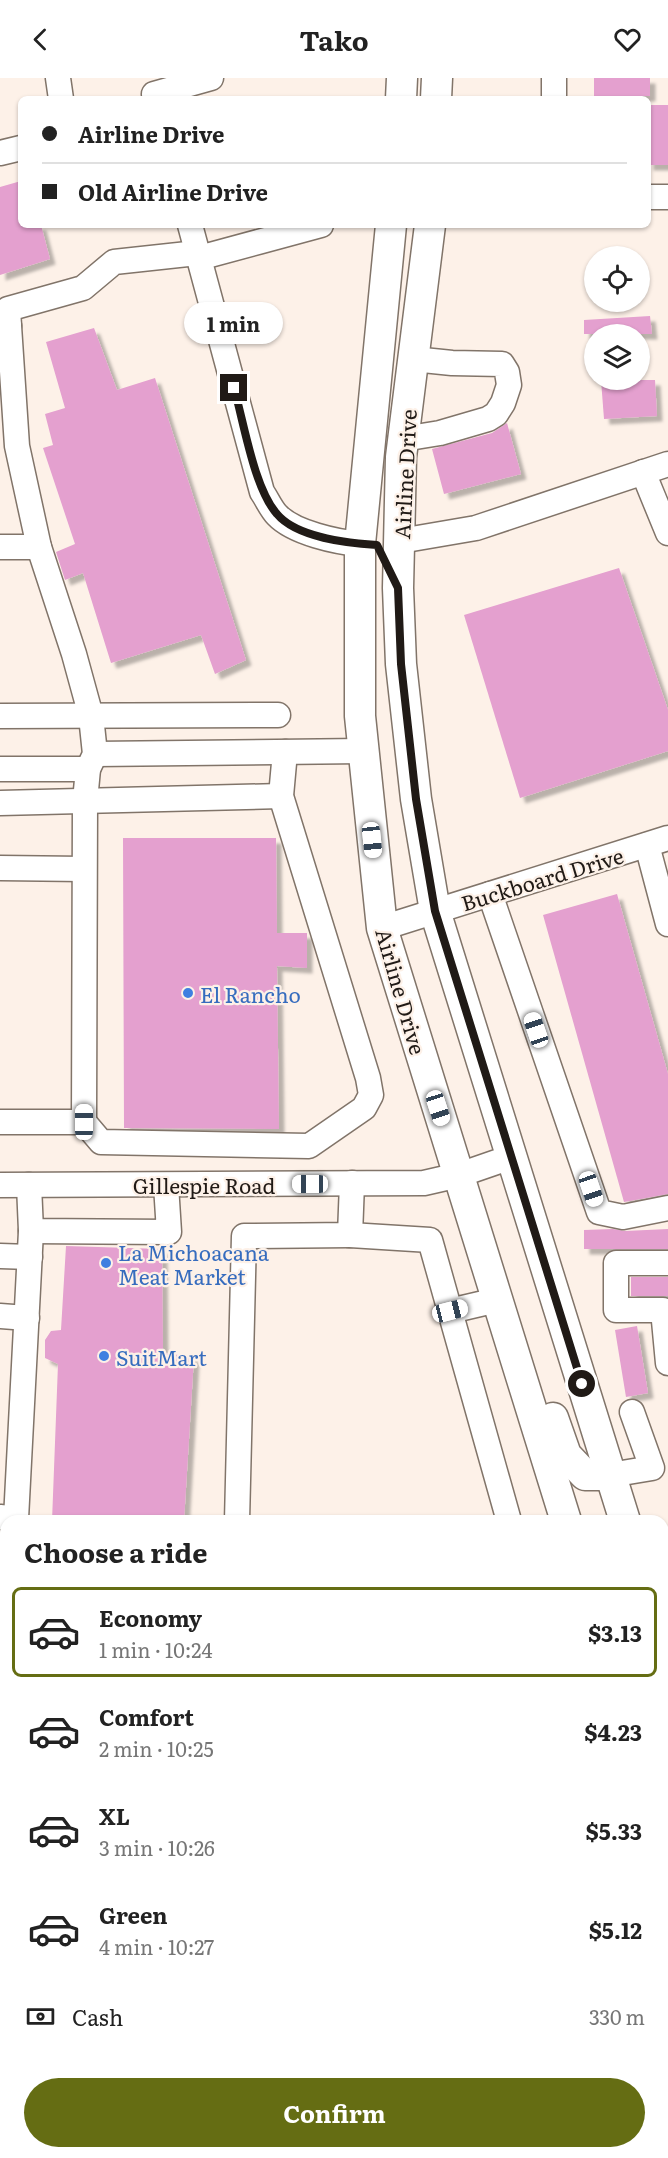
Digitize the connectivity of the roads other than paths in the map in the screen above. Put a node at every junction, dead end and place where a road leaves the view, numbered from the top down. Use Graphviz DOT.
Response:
graph roads {
  1 [pos="58,78"];
  2 [pos="211,78"];
  3 [pos="402,78"];
  4 [pos="436,78"];
  5 [pos="554,78"];
  6 [pos="153,90"];
  7 [pos="61,96"];
  8 [pos="401,96"];
  9 [pos="436,96"];
  10 [pos="554,96"];
  11 [pos="18,149"];
  12 [pos="0,153"];
  13 [pos="651,198"];
  14 [pos="668,198"];
  15 [pos="191,228"];
  16 [pos="309,228"];
  17 [pos="392,228"];
  18 [pos="430,228"];
  19 [pos="198,255"];
  20 [pos="5,326"];
  21 [pos="413,359"];
  22 [pos="403,440"];
  23 [pos="668,464"];
  24 [pos="643,472"];
  25 [pos="667,528"];
  26 [pos="400,541"];
  27 [pos="360,544"];
  28 [pos="0,548"];
  29 [pos="39,548"];
  30 [pos="398,588"];
  31 [pos="91,716"];
  32 [pos="278,716"];
  33 [pos="0,717"];
  34 [pos="363,751"];
  35 [pos="285,752"];
  36 [pos="92,761"];
  37 [pos="0,769"];
  38 [pos="281,796"];
  39 [pos="84,801"];
  40 [pos="0,803"];
  41 [pos="658,841"];
  42 [pos="0,868"];
  43 [pos="84,869"];
  44 [pos="490,894"];
  45 [pos="435,911"];
  46 [pos="668,924"];
  47 [pos="382,928"];
  48 [pos="0,1122"];
  49 [pos="84,1122"];
  50 [pos="309,1146"];
  51 [pos="511,1157"];
  52 [pos="459,1175"];
  53 [pos="310,1184"];
  54 [pos="352,1184"];
  55 [pos="0,1185"];
  56 [pos="29,1185"];
  57 [pos="166,1185"];
  58 [pos="668,1208"];
  59 [pos="31,1231"];
  60 [pos="350,1235"];
  61 [pos="0,1256"];
  62 [pos="30,1257"];
  63 [pos="668,1263"];
  64 [pos="497,1300"];
  65 [pos="665,1310"];
  66 [pos="450,1311"];
  67 [pos="0,1316"];
  68 [pos="27,1318"];
  69 [pos="668,1356"];
  70 [pos="528,1398"];
  71 [pos="632,1412"];
  72 [pos="660,1468"];
  73 [pos="610,1475"];
  74 [pos="16,1515"];
  75 [pos="237,1515"];
  76 [pos="507,1515"];
  77 [pos="564,1515"];
  78 [pos="623,1515"];
  1 -- 7 [label="street"];
  2 -- 6 [label="street"];
  3 -- 8 [label="main road"];
  4 -- 9 [label="main road"];
  5 -- 10 [label="street"];
  11 -- 12 [label="street"];
  13 -- 14 [label="street"];
  15 -- 19 [label="street"];
  16 -- 19 [label="street"];
  17 -- 27 [label="main road, Airline Drive"];
  18 -- 21 [label="main road, Airline Drive"];
  19 -- 20 [label="street"];
  19 -- 27 [label="street"];
  20 -- 29 [label="street"];
  21 -- 22 [label="main road, Airline Drive"];
  21 -- 22 [label="street"];
  22 -- 26 [label="main road, Airline Drive"];
  23 -- 24 [label="street"];
  24 -- 25 [label="street"];
  24 -- 26 [label="street"];
  26 -- 30 [label="main road, Airline Drive"];
  27 -- 30 [label="main road"];
  27 -- 34 [label="main road, Airline Drive"];
  28 -- 29 [label="street"];
  29 -- 31 [label="street"];
  30 -- 45 [label="main road, Airline Drive"];
  31 -- 32 [label="street"];
  31 -- 33 [label="street"];
  31 -- 36 [label="street"];
  34 -- 35 [label="street"];
  34 -- 47 [label="main road, Airline Drive"];
  35 -- 36 [label="street"];
  35 -- 38 [label="street"];
  36 -- 37 [label="street"];
  36 -- 39 [label="street"];
  38 -- 39 [label="street"];
  38 -- 50 [label="street"];
  39 -- 40 [label="street"];
  39 -- 43 [label="street"];
  41 -- 44 [label="street, Buckboard Drive"];
  41 -- 46 [label="street"];
  42 -- 43 [label="street"];
  43 -- 49 [label="street"];
  44 -- 45 [label="street, Buckboard Drive"];
  44 -- 58 [label="street"];
  45 -- 47 [label="street, Buckboard Drive"];
  45 -- 51 [label="main road, Airline Drive"];
  47 -- 52 [label="main road, Airline Drive"];
  48 -- 49 [label="street"];
  49 -- 50 [label="street"];
  50 -- 53 [label="street"];
  51 -- 52 [label="street, Gillespie Road"];
  51 -- 73 [label="main road, Airline Drive"];
  52 -- 54 [label="street, Gillespie Road"];
  52 -- 64 [label="main road, Airline Drive"];
  53 -- 54 [label="street, Gillespie Road"];
  53 -- 57 [label="street, Gillespie Road"];
  54 -- 60 [label="street"];
  55 -- 56 [label="street, Gillespie Road"];
  56 -- 57 [label="street, Gillespie Road"];
  56 -- 59 [label="street"];
  57 -- 59 [label="street"];
  59 -- 62 [label="street"];
  60 -- 66 [label="street"];
  60 -- 75 [label="street"];
  61 -- 62 [label="street"];
  62 -- 68 [label="street"];
  63 -- 65 [label="street"];
  64 -- 66 [label="street"];
  64 -- 70 [label="main road, Airline Drive"];
  65 -- 69 [label="street"];
  66 -- 76 [label="street"];
  67 -- 68 [label="street"];
  68 -- 74 [label="street"];
  70 -- 73 [label="main road"];
  70 -- 77 [label="main road, Airline Drive"];
  71 -- 72 [label="street"];
  72 -- 73 [label="street"];
  73 -- 78 [label="main road, Airline Drive"];
}
